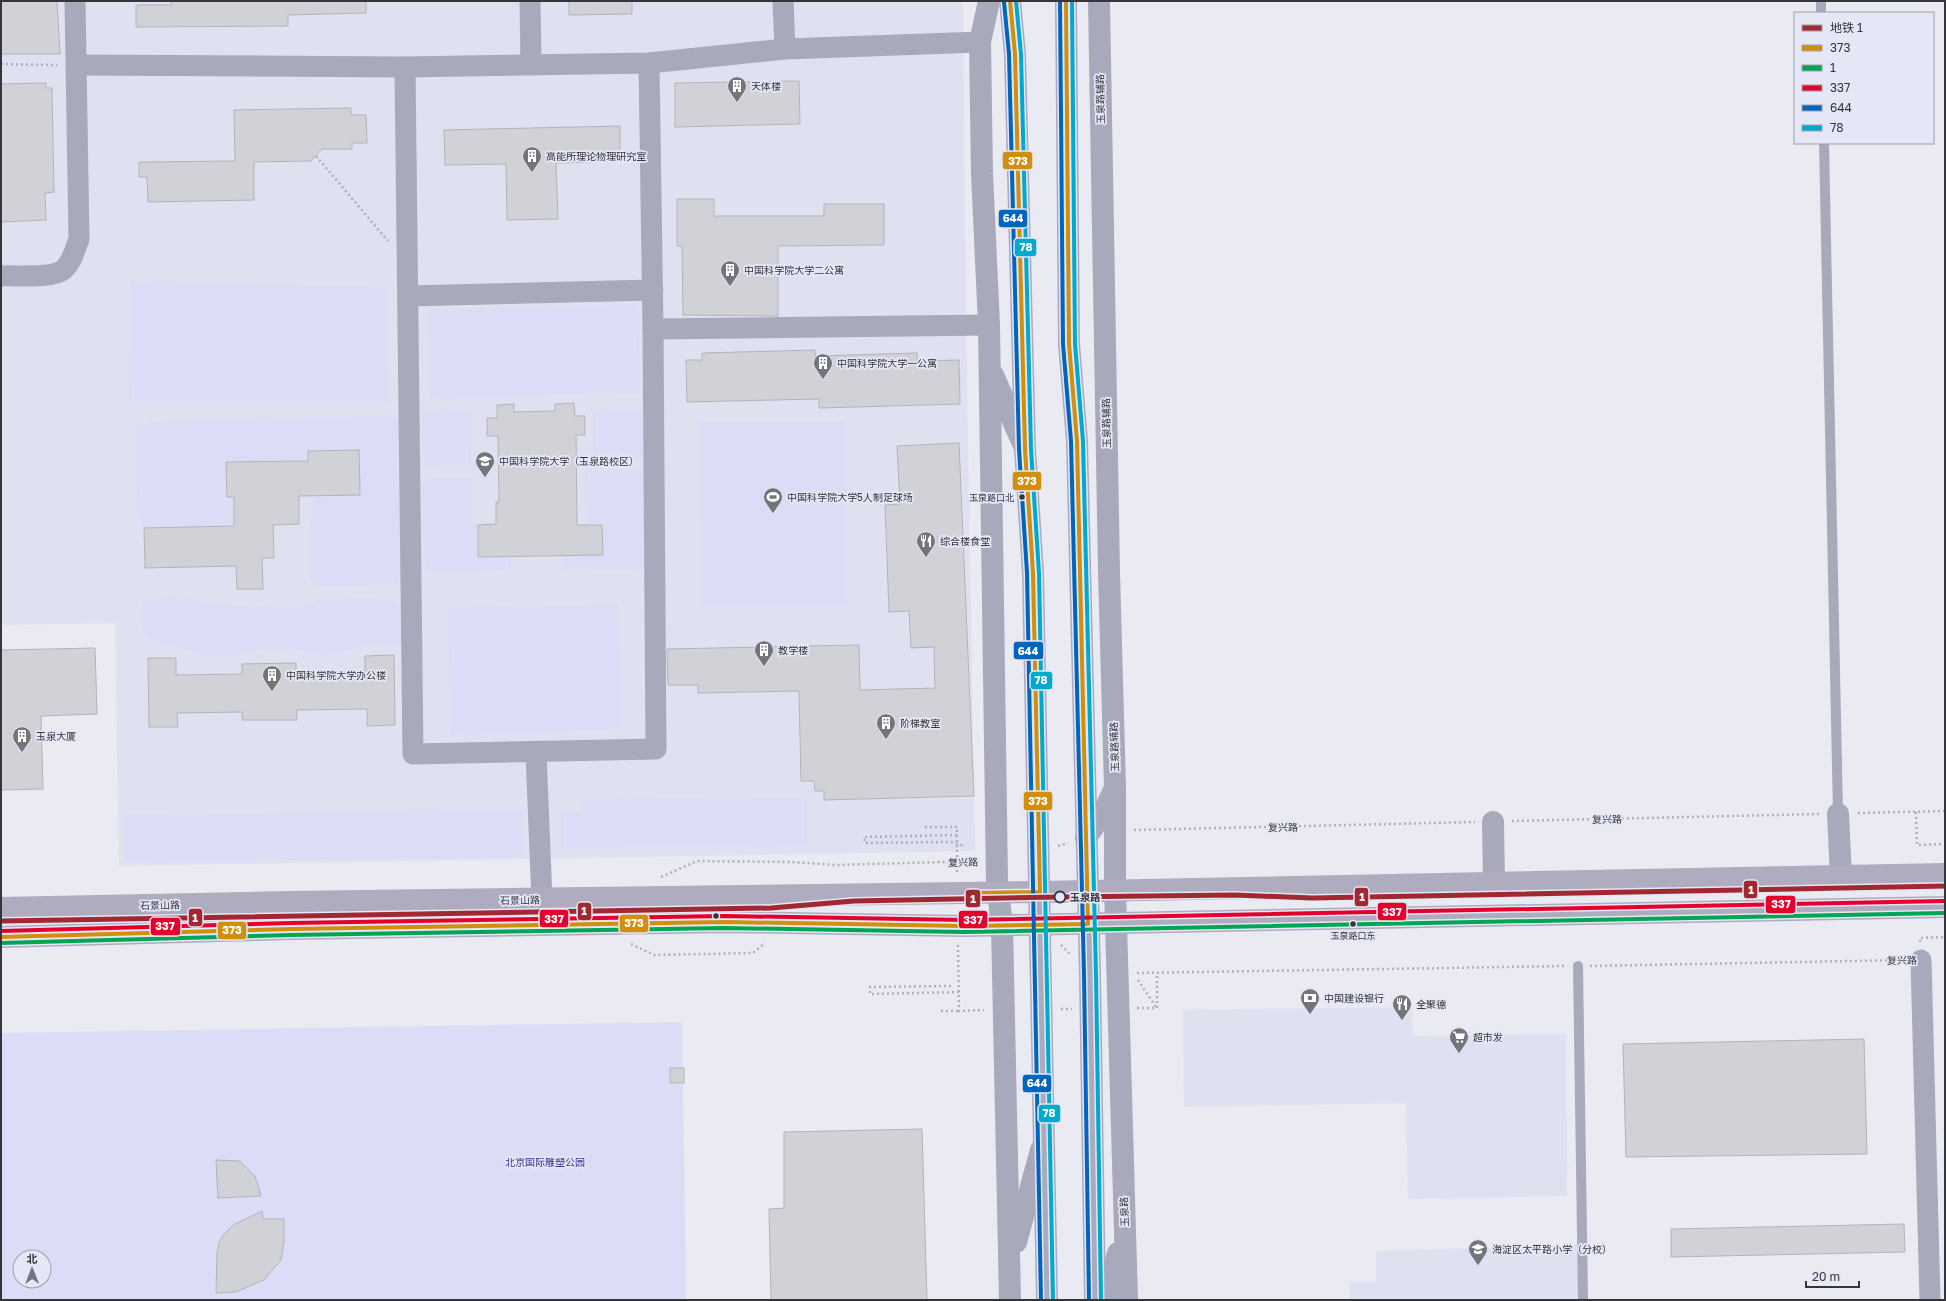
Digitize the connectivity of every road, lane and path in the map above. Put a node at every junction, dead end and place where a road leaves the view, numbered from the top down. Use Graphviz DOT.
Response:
graph roads {
  1 [pos="75,1"];
  2 [pos="530,1"];
  3 [pos="783,1"];
  4 [pos="989,1"];
  5 [pos="1010,1"];
  6 [pos="1066,1"];
  7 [pos="1099,1"];
  8 [pos="1821,1"];
  9 [pos="1821,12"];
  10 [pos="980,42"];
  11 [pos="785,49"];
  12 [pos="649,63"];
  13 [pos="1,64"];
  14 [pos="78,65"];
  15 [pos="531,65"];
  16 [pos="405,67"];
  17 [pos="1824,144"];
  18 [pos="316,156"];
  19 [pos="407,264"];
  20 [pos="1,276"];
  21 [pos="653,290"];
  22 [pos="408,296"];
  23 [pos="989,325"];
  24 [pos="653,329"];
  25 [pos="988,365"];
  26 [pos="1025,449"];
  27 [pos="536,753"];
  28 [pos="1115,788"];
  29 [pos="1945,811"];
  30 [pos="1916,812"];
  31 [pos="1838,814"];
  32 [pos="1493,822"];
  33 [pos="925,827"];
  34 [pos="957,827"];
  35 [pos="1116,831"];
  36 [pos="957,835"];
  37 [pos="1086,838"];
  38 [pos="1945,844"];
  39 [pos="964,846"];
  40 [pos="1039,851"];
  41 [pos="998,861"];
  42 [pos="1945,874"];
  43 [pos="1841,876"];
  44 [pos="659,879"];
  45 [pos="1494,882"];
  46 [pos="1115,889"];
  47 [pos="1087,890"];
  48 [pos="999,892"];
  49 [pos="1040,892"];
  50 [pos="542,900"];
  51 [pos="1945,906"];
  52 [pos="1,908"];
  53 [pos="788,923"];
  54 [pos="1116,923"];
  55 [pos="1088,924"];
  56 [pos="1040,925"];
  57 [pos="1002,926"];
  58 [pos="1,937"];
  59 [pos="1945,937"];
  60 [pos="1920,938"];
  61 [pos="627,942"];
  62 [pos="1921,960"];
  63 [pos="1578,966"];
  64 [pos="1157,973"];
  65 [pos="1090,974"];
  66 [pos="1127,977"];
  67 [pos="951,986"];
  68 [pos="959,992"];
  69 [pos="941,1011"];
  70 [pos="959,1011"];
  71 [pos="1044,1139"];
  72 [pos="1125,1226"];
  73 [pos="1010,1265"];
  74 [pos="1010,1300"];
  75 [pos="1047,1300"];
  76 [pos="1095,1300"];
  77 [pos="1106,1300"];
  78 [pos="1127,1300"];
  79 [pos="1583,1300"];
  80 [pos="1930,1300"];
  1 -- 14 [label="street"];
  2 -- 15 [label="street"];
  3 -- 11 [label="street"];
  4 -- 10 [label="street"];
  5 -- 26 [label="main road"];
  6 -- 37 [label="main road"];
  7 -- 28 [label="street, 玉泉路辅路"];
  8 -- 9 [label="lane"];
  10 -- 11 [label="street"];
  10 -- 23 [label="street"];
  11 -- 12 [label="street"];
  12 -- 15 [label="street"];
  12 -- 21 [label="street"];
  13 -- 14 [label="path"];
  14 -- 16 [label="street"];
  14 -- 20 [label="street"];
  15 -- 16 [label="street"];
  16 -- 19 [label="street"];
  17 -- 31 [label="lane"];
  18 -- 19 [label="path"];
  19 -- 22 [label="street"];
  21 -- 22 [label="street"];
  21 -- 24 [label="street"];
  22 -- 27 [label="street"];
  23 -- 24 [label="street"];
  23 -- 25 [label="street"];
  24 -- 27 [label="street"];
  25 -- 26 [label="street"];
  25 -- 41 [label="street"];
  26 -- 40 [label="main road"];
  27 -- 50 [label="street"];
  28 -- 35 [label="street, 玉泉路"];
  28 -- 37 [label="street, 玉泉路辅路"];
  29 -- 30 [label="path, 复兴路"];
  30 -- 31 [label="path, 复兴路"];
  30 -- 38 [label="path"];
  31 -- 32 [label="path, 复兴路"];
  31 -- 43 [label="street"];
  32 -- 35 [label="path, 复兴路"];
  32 -- 45 [label="street"];
  33 -- 34 [label="path"];
  35 -- 46 [label="street, 玉泉路"];
  36 -- 39 [label="path"];
  37 -- 40 [label="path"];
  37 -- 47 [label="main road"];
  40 -- 49 [label="main road"];
  41 -- 44 [label="path, 复兴路"];
  41 -- 48 [label="street"];
  42 -- 43 [label="highway"];
  43 -- 45 [label="highway"];
  45 -- 46 [label="highway"];
  46 -- 47 [label="highway"];
  46 -- 54 [label="street, 玉泉路"];
  47 -- 49 [label="highway, 石景山路"];
  47 -- 55 [label="main road"];
  48 -- 49 [label="highway, 石景山路"];
  48 -- 50 [label="highway, 石景山路"];
  48 -- 57 [label="street"];
  49 -- 56 [label="main road"];
  50 -- 52 [label="highway, 石景山路"];
  51 -- 54 [label="highway"];
  53 -- 57 [label="highway"];
  53 -- 58 [label="highway"];
  53 -- 61 [label="path"];
  54 -- 55 [label="highway"];
  54 -- 66 [label="street, 玉泉路"];
  55 -- 56 [label="highway"];
  55 -- 65 [label="main road"];
  56 -- 57 [label="highway"];
  56 -- 65 [label="path"];
  56 -- 71 [label="main road"];
  57 -- 73 [label="street"];
  59 -- 60 [label="path"];
  62 -- 63 [label="path, 复兴路"];
  62 -- 80 [label="street"];
  63 -- 64 [label="path, 复兴路"];
  63 -- 79 [label="lane"];
  64 -- 66 [label="path, 复兴路"];
  64 -- 66 [label="path"];
  65 -- 76 [label="main road"];
  66 -- 72 [label="street, 玉泉路"];
  67 -- 68 [label="path"];
  69 -- 70 [label="path"];
  71 -- 73 [label="street"];
  71 -- 75 [label="main road"];
  72 -- 77 [label="street"];
  72 -- 78 [label="street, 玉泉路"];
  73 -- 74 [label="street"];
}
